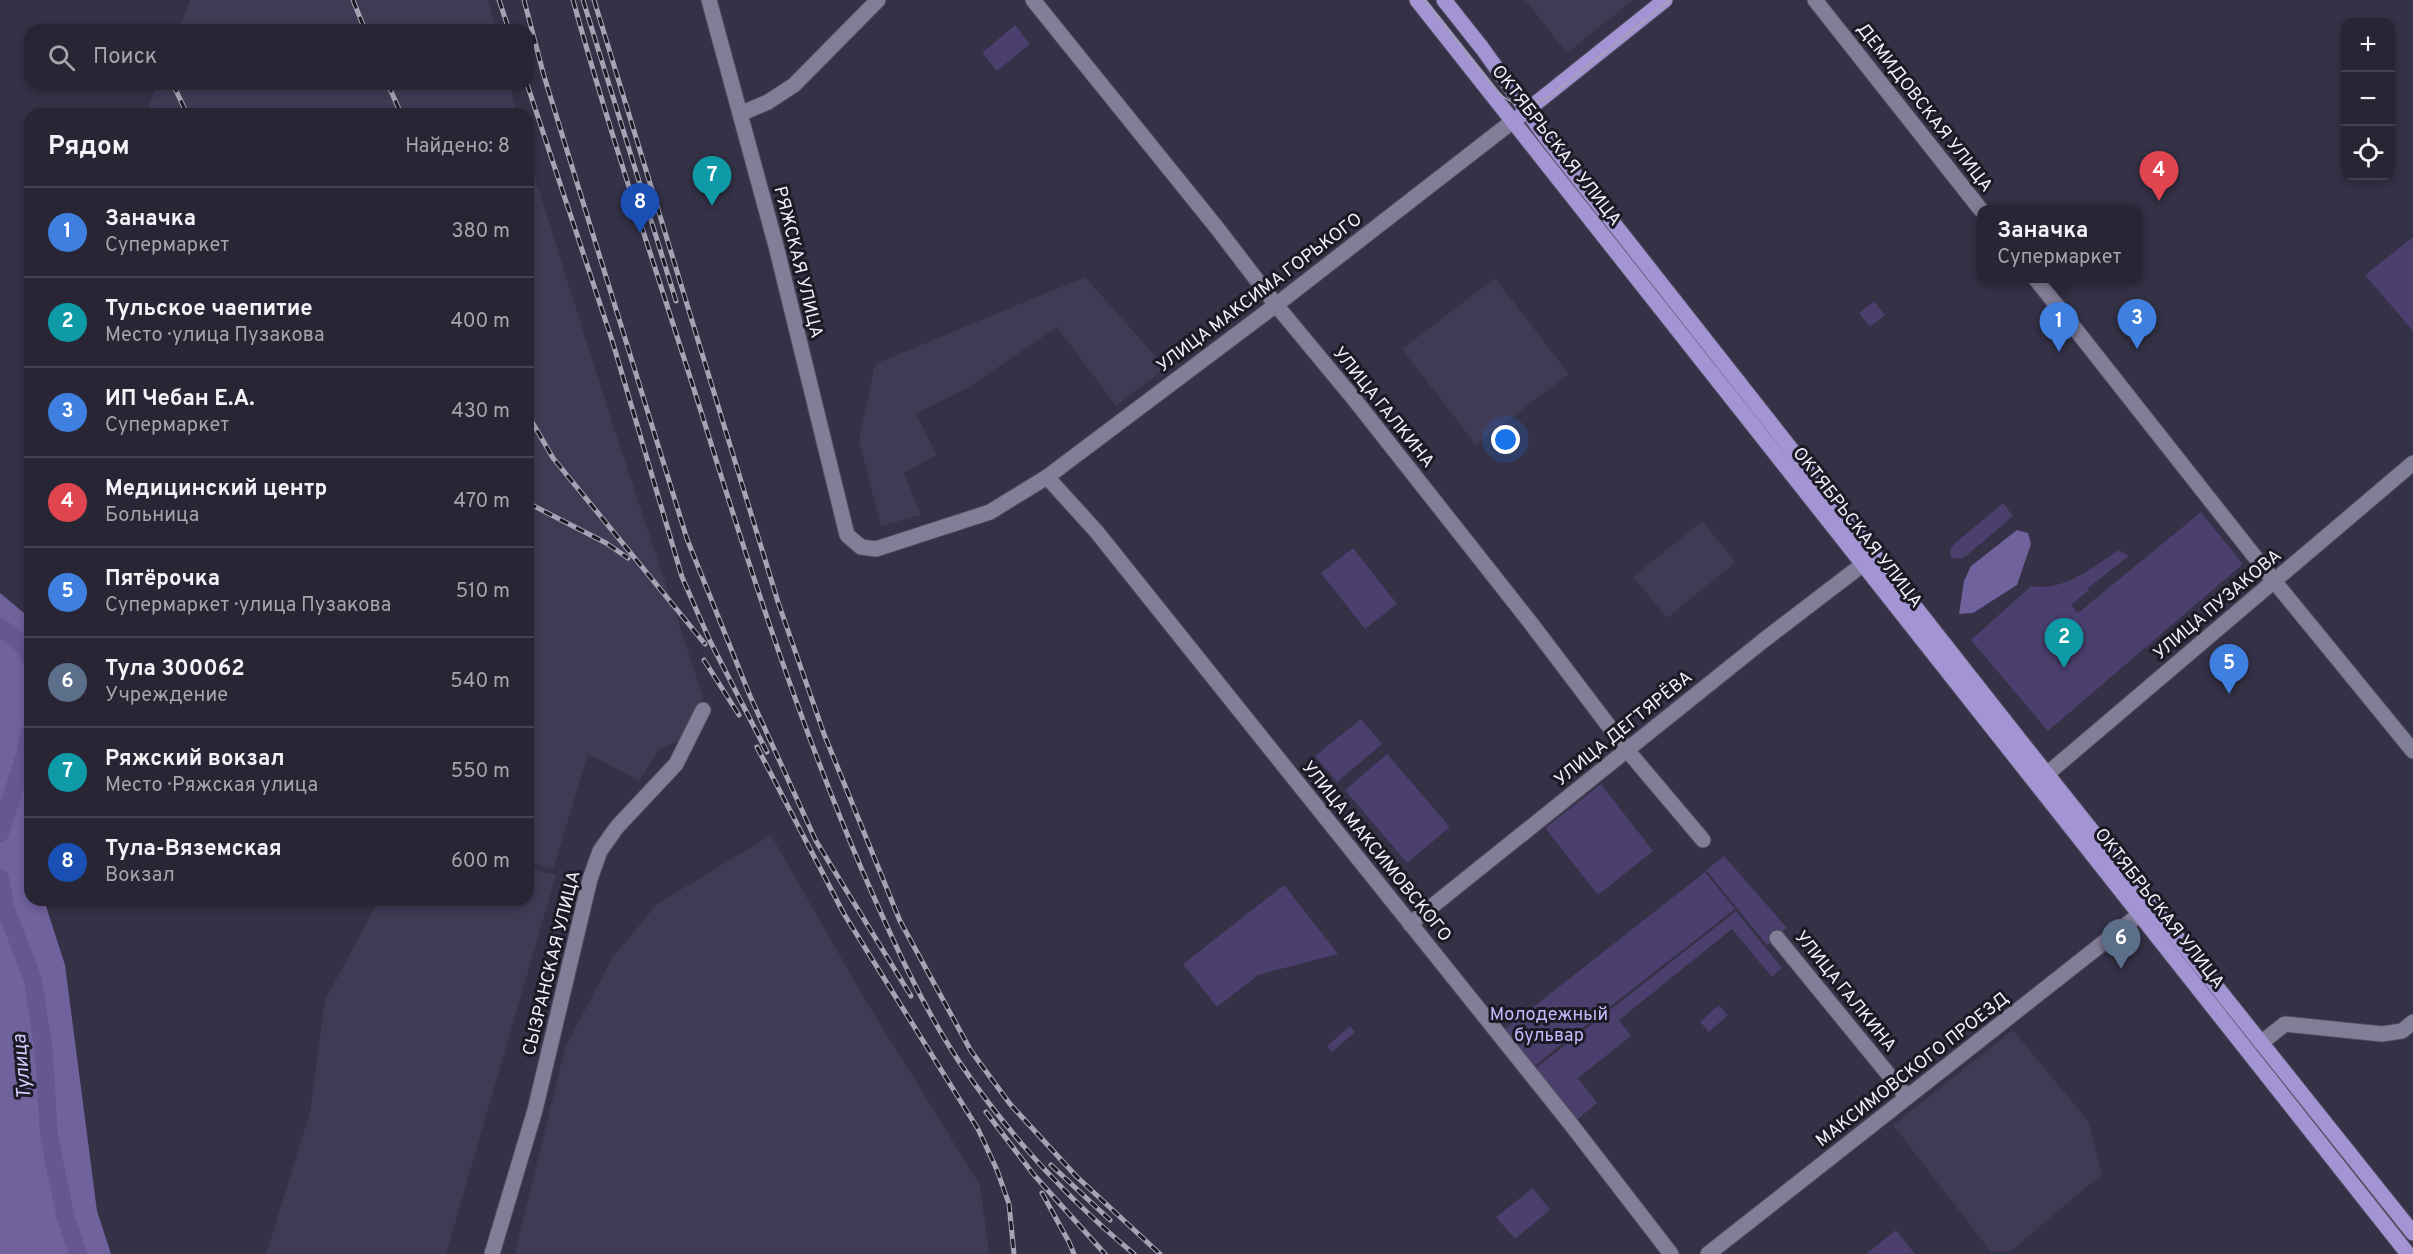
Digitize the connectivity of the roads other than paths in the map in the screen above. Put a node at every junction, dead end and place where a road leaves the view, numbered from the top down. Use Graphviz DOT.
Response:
graph roads {
  1 [pos="709,0"];
  2 [pos="878,0"];
  3 [pos="1033,0"];
  4 [pos="1417,0"];
  5 [pos="1444,0"];
  6 [pos="1665,0"];
  7 [pos="1815,0"];
  8 [pos="1526,110"];
  9 [pos="740,114"];
  10 [pos="1513,121"];
  11 [pos="1977,205"];
  12 [pos="2038,283"];
  13 [pos="1276,305"];
  14 [pos="2413,463"];
  15 [pos="1047,477"];
  16 [pos="847,535"];
  17 [pos="1862,565"];
  18 [pos="2274,581"];
  19 [pos="703,710"];
  20 [pos="1627,750"];
  21 [pos="2413,751"];
  22 [pos="2025,757"];
  23 [pos="2041,778"];
  24 [pos="1703,840"];
  25 [pos="2140,914"];
  26 [pos="1410,924"];
  27 [pos="1777,938"];
  28 [pos="2413,1022"];
  29 [pos="2261,1043"];
  30 [pos="1907,1097"];
  31 [pos="2413,1233"];
  32 [pos="492,1254"];
  33 [pos="1671,1254"];
  34 [pos="1708,1254"];
  35 [pos="2408,1254"];
  1 -- 9 [label="street, РЯЖСКАЯ УЛИЦА"];
  2 -- 9 [label="street"];
  3 -- 13 [label="street, УЛИЦА ГАЛКИНА"];
  4 -- 10 [label="main road, ОКТЯБРЬСКАЯ УЛИЦА"];
  5 -- 8 [label="main road, ОКТЯБРЬСКАЯ УЛИЦА"];
  6 -- 8 [label="main road, УЛИЦА МАКСИМА ГОРЬКОГО"];
  7 -- 11 [label="street, ДЕМИДОВСКАЯ УЛИЦА"];
  8 -- 10 [label="main road, УЛИЦА МАКСИМА ГОРЬКОГО"];
  8 -- 22 [label="main road, ОКТЯБРЬСКАЯ УЛИЦА"];
  9 -- 16 [label="street, РЯЖСКАЯ УЛИЦА"];
  10 -- 13 [label="street, УЛИЦА МАКСИМА ГОРЬКОГО"];
  10 -- 17 [label="main road, ОКТЯБРЬСКАЯ УЛИЦА"];
  12 -- 18 [label="street"];
  13 -- 15 [label="street, УЛИЦА МАКСИМА ГОРЬКОГО"];
  13 -- 20 [label="street, УЛИЦА ГАЛКИНА"];
  14 -- 18 [label="street, УЛИЦА ПУЗАКОВА"];
  15 -- 16 [label="street, УЛИЦА МАКСИМА ГОРЬКОГО"];
  15 -- 26 [label="street, УЛИЦА МАКСИМОВСКОГО"];
  17 -- 20 [label="street, УЛИЦА ДЕГТЯРЁВА"];
  17 -- 22 [label="main road, ОКТЯБРЬСКАЯ УЛИЦА"];
  18 -- 21 [label="street"];
  18 -- 23 [label="street, УЛИЦА ПУЗАКОВА"];
  19 -- 32 [label="street, СЫЗРАНСКАЯ УЛИЦА"];
  20 -- 24 [label="street, УЛИЦА ГАЛКИНА"];
  20 -- 26 [label="street, УЛИЦА ДЕГТЯРЁВА"];
  22 -- 23 [label="main road, ОКТЯБРЬСКАЯ УЛИЦА"];
  23 -- 25 [label="main road, ОКТЯБРЬСКАЯ УЛИЦА"];
  23 -- 29 [label="main road, ОКТЯБРЬСКАЯ УЛИЦА"];
  25 -- 30 [label="street, МАКСИМОВСКОГО ПРОЕЗД"];
  25 -- 35 [label="main road, ОКТЯБРЬСКАЯ УЛИЦА"];
  26 -- 33 [label="street, УЛИЦА МАКСИМОВСКОГО"];
  27 -- 30 [label="street, УЛИЦА ГАЛКИНА"];
  28 -- 29 [label="street"];
  29 -- 31 [label="main road, ОКТЯБРЬСКАЯ УЛИЦА"];
  30 -- 34 [label="street, МАКСИМОВСКОГО ПРОЕЗД"];
}
